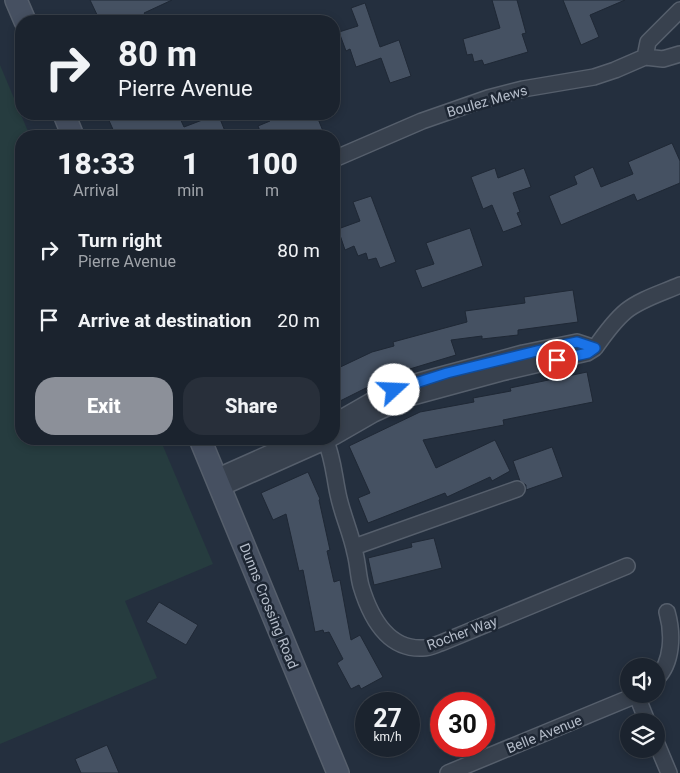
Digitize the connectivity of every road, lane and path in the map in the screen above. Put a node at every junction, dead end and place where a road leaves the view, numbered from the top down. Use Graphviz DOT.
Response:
graph roads {
  1 [pos="16,0"];
  2 [pos="680,10"];
  3 [pos="22,15"];
  4 [pos="680,54"];
  5 [pos="645,57"];
  6 [pos="340,156"];
  7 [pos="680,285"];
  8 [pos="595,348"];
  9 [pos="340,419"];
  10 [pos="340,433"];
  11 [pos="202,445"];
  12 [pos="290,445"];
  13 [pos="314,445"];
  14 [pos="330,445"];
  15 [pos="218,483"];
  16 [pos="517,489"];
  17 [pos="354,548"];
  18 [pos="627,566"];
  19 [pos="667,612"];
  20 [pos="665,663"];
  21 [pos="620,702"];
  22 [pos="663,758"];
  23 [pos="338,773"];
  24 [pos="448,773"];
  25 [pos="669,773"];
  1 -- 3 [label="street"];
  2 -- 5 [label="street"];
  4 -- 5 [label="street, Boulez Mews"];
  5 -- 6 [label="street, Boulez Mews"];
  7 -- 8 [label="street"];
  8 -- 9 [label="street"];
  8 -- 10 [label="street"];
  11 -- 15 [label="street, Dunns Crossing Road"];
  12 -- 15 [label="street"];
  13 -- 15 [label="street"];
  14 -- 17 [label="street, Rocher Way"];
  15 -- 23 [label="street, Dunns Crossing Road"];
  16 -- 17 [label="street"];
  17 -- 18 [label="street, Rocher Way"];
  19 -- 20 [label="street"];
  21 -- 24 [label="street, Belle Avenue"];
  22 -- 25 [label="street"];
}
